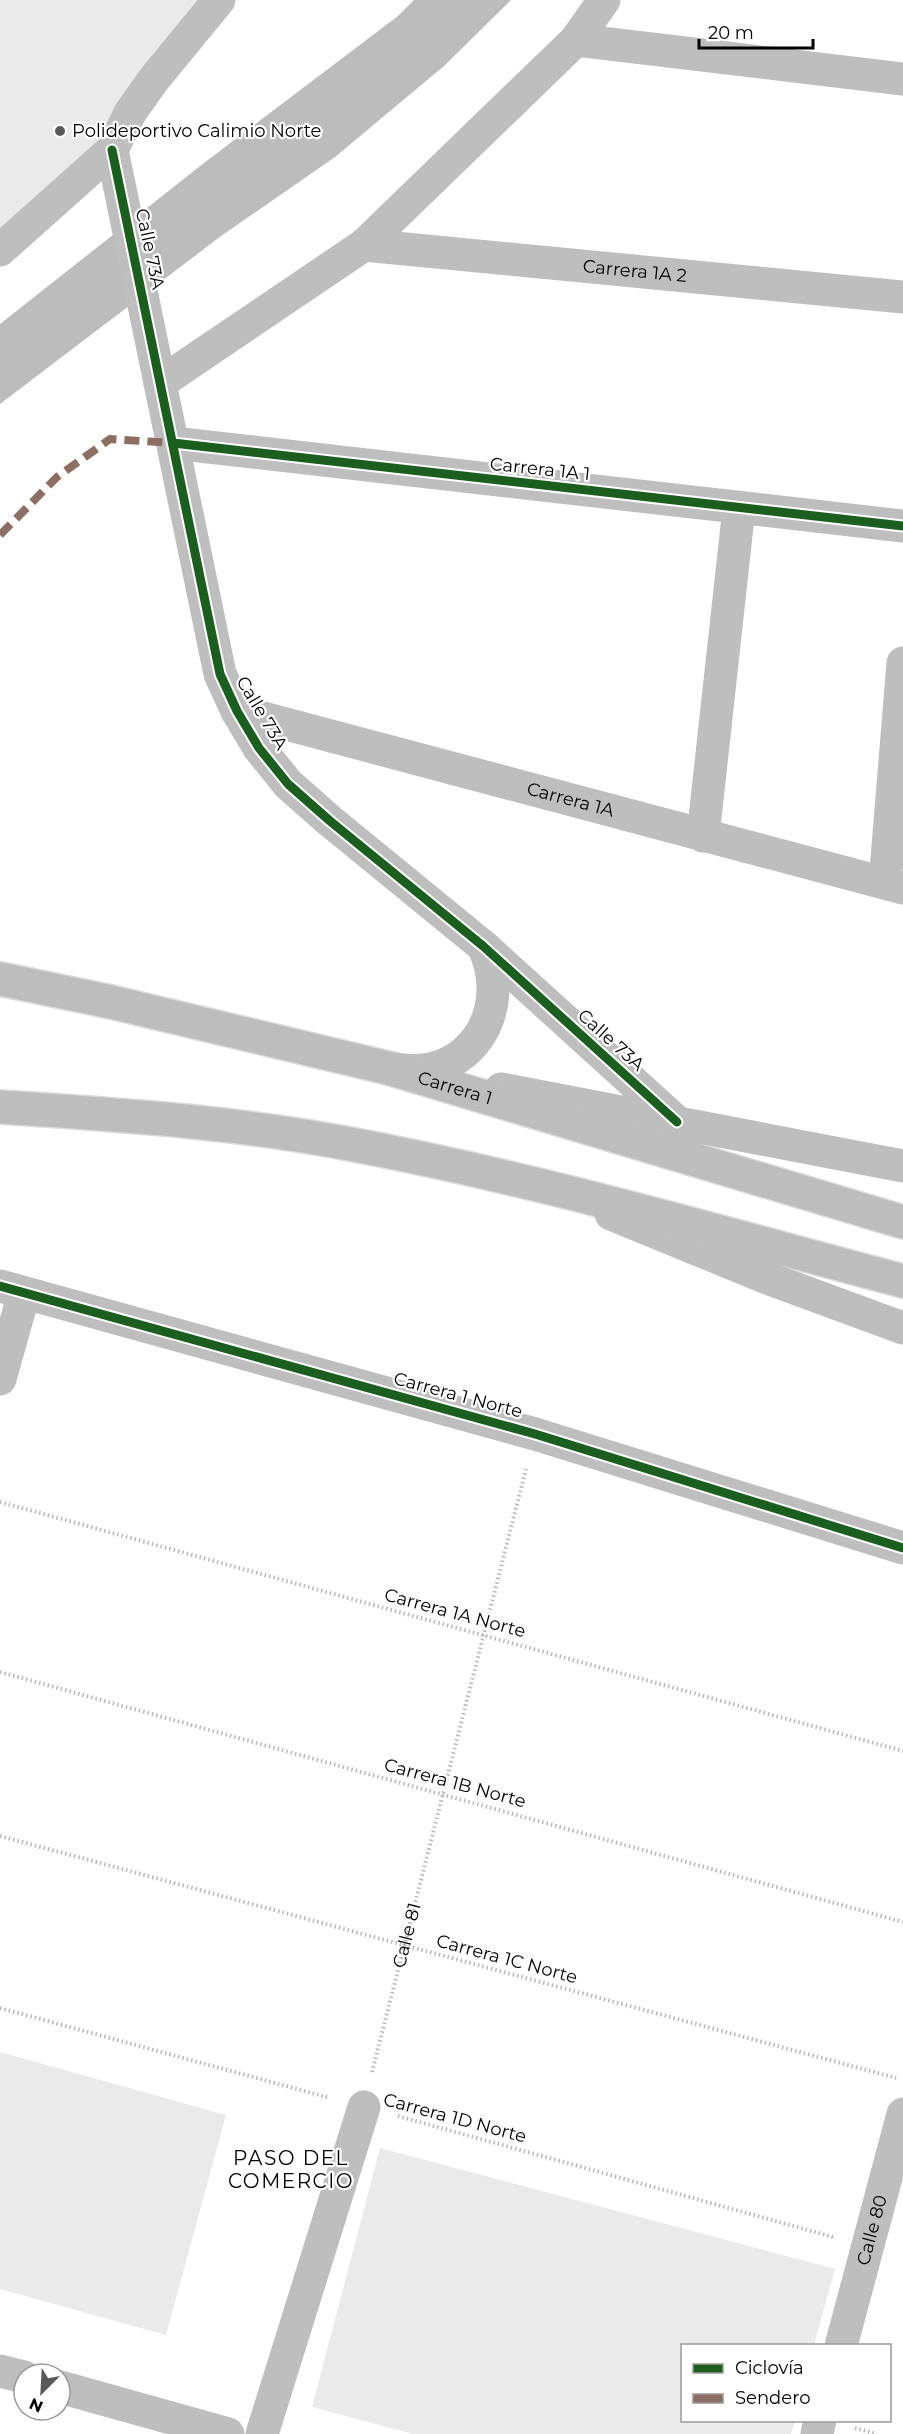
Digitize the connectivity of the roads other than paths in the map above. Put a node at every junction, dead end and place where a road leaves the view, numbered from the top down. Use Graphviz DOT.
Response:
graph roads {
  1 [pos="219,0"];
  2 [pos="603,0"];
  3 [pos="576,40"];
  4 [pos="903,79"];
  5 [pos="112,150"];
  6 [pos="364,245"];
  7 [pos="0,250"];
  8 [pos="903,297"];
  9 [pos="160,383"];
  10 [pos="173,443"];
  11 [pos="739,508"];
  12 [pos="903,526"];
  13 [pos="903,663"];
  14 [pos="237,711"];
  15 [pos="703,836"];
  16 [pos="894,885"];
  17 [pos="483,946"];
  18 [pos="0,980"];
  19 [pos="388,1068"];
  20 [pos="0,1107"];
  21 [pos="677,1122"];
  22 [pos="903,1166"];
  23 [pos="519,1179"];
  24 [pos="903,1222"];
  25 [pos="903,1281"];
  26 [pos="12,1289"];
  27 [pos="903,1328"];
  28 [pos="0,1379"];
  29 [pos="903,1548"];
  30 [pos="363,2107"];
  31 [pos="903,2114"];
  32 [pos="842,2344"];
  33 [pos="72,2390"];
  34 [pos="228,2434"];
  35 [pos="262,2434"];
  1 -- 5 [label="street"];
  2 -- 3 [label="street"];
  3 -- 4 [label="street"];
  3 -- 6 [label="street"];
  5 -- 7 [label="street"];
  5 -- 9 [label="street, Calle 73A"];
  6 -- 8 [label="street, Carrera 1A 2"];
  6 -- 9 [label="street"];
  9 -- 10 [label="street, Calle 73A"];
  10 -- 11 [label="street, Carrera 1A 1"];
  10 -- 14 [label="street, Calle 73A"];
  11 -- 12 [label="street, Carrera 1A 1"];
  11 -- 15 [label="street"];
  13 -- 16 [label="street"];
  14 -- 15 [label="street, Carrera 1A"];
  14 -- 17 [label="street, Calle 73A"];
  15 -- 16 [label="street, Carrera 1A"];
  17 -- 19 [label="street"];
  17 -- 21 [label="street, Calle 73A"];
  18 -- 19 [label="highway, Carrera 1"];
  19 -- 21 [label="street"];
  19 -- 24 [label="highway, Carrera 1"];
  20 -- 23 [label="highway"];
  21 -- 22 [label="street"];
  23 -- 25 [label="highway"];
  23 -- 27 [label="street"];
  26 -- 28 [label="street"];
  26 -- 29 [label="street, Carrera 1 Norte"];
  30 -- 35 [label="street"];
  31 -- 32 [label="street, Calle 80"];
  33 -- 34 [label="street"];
}
